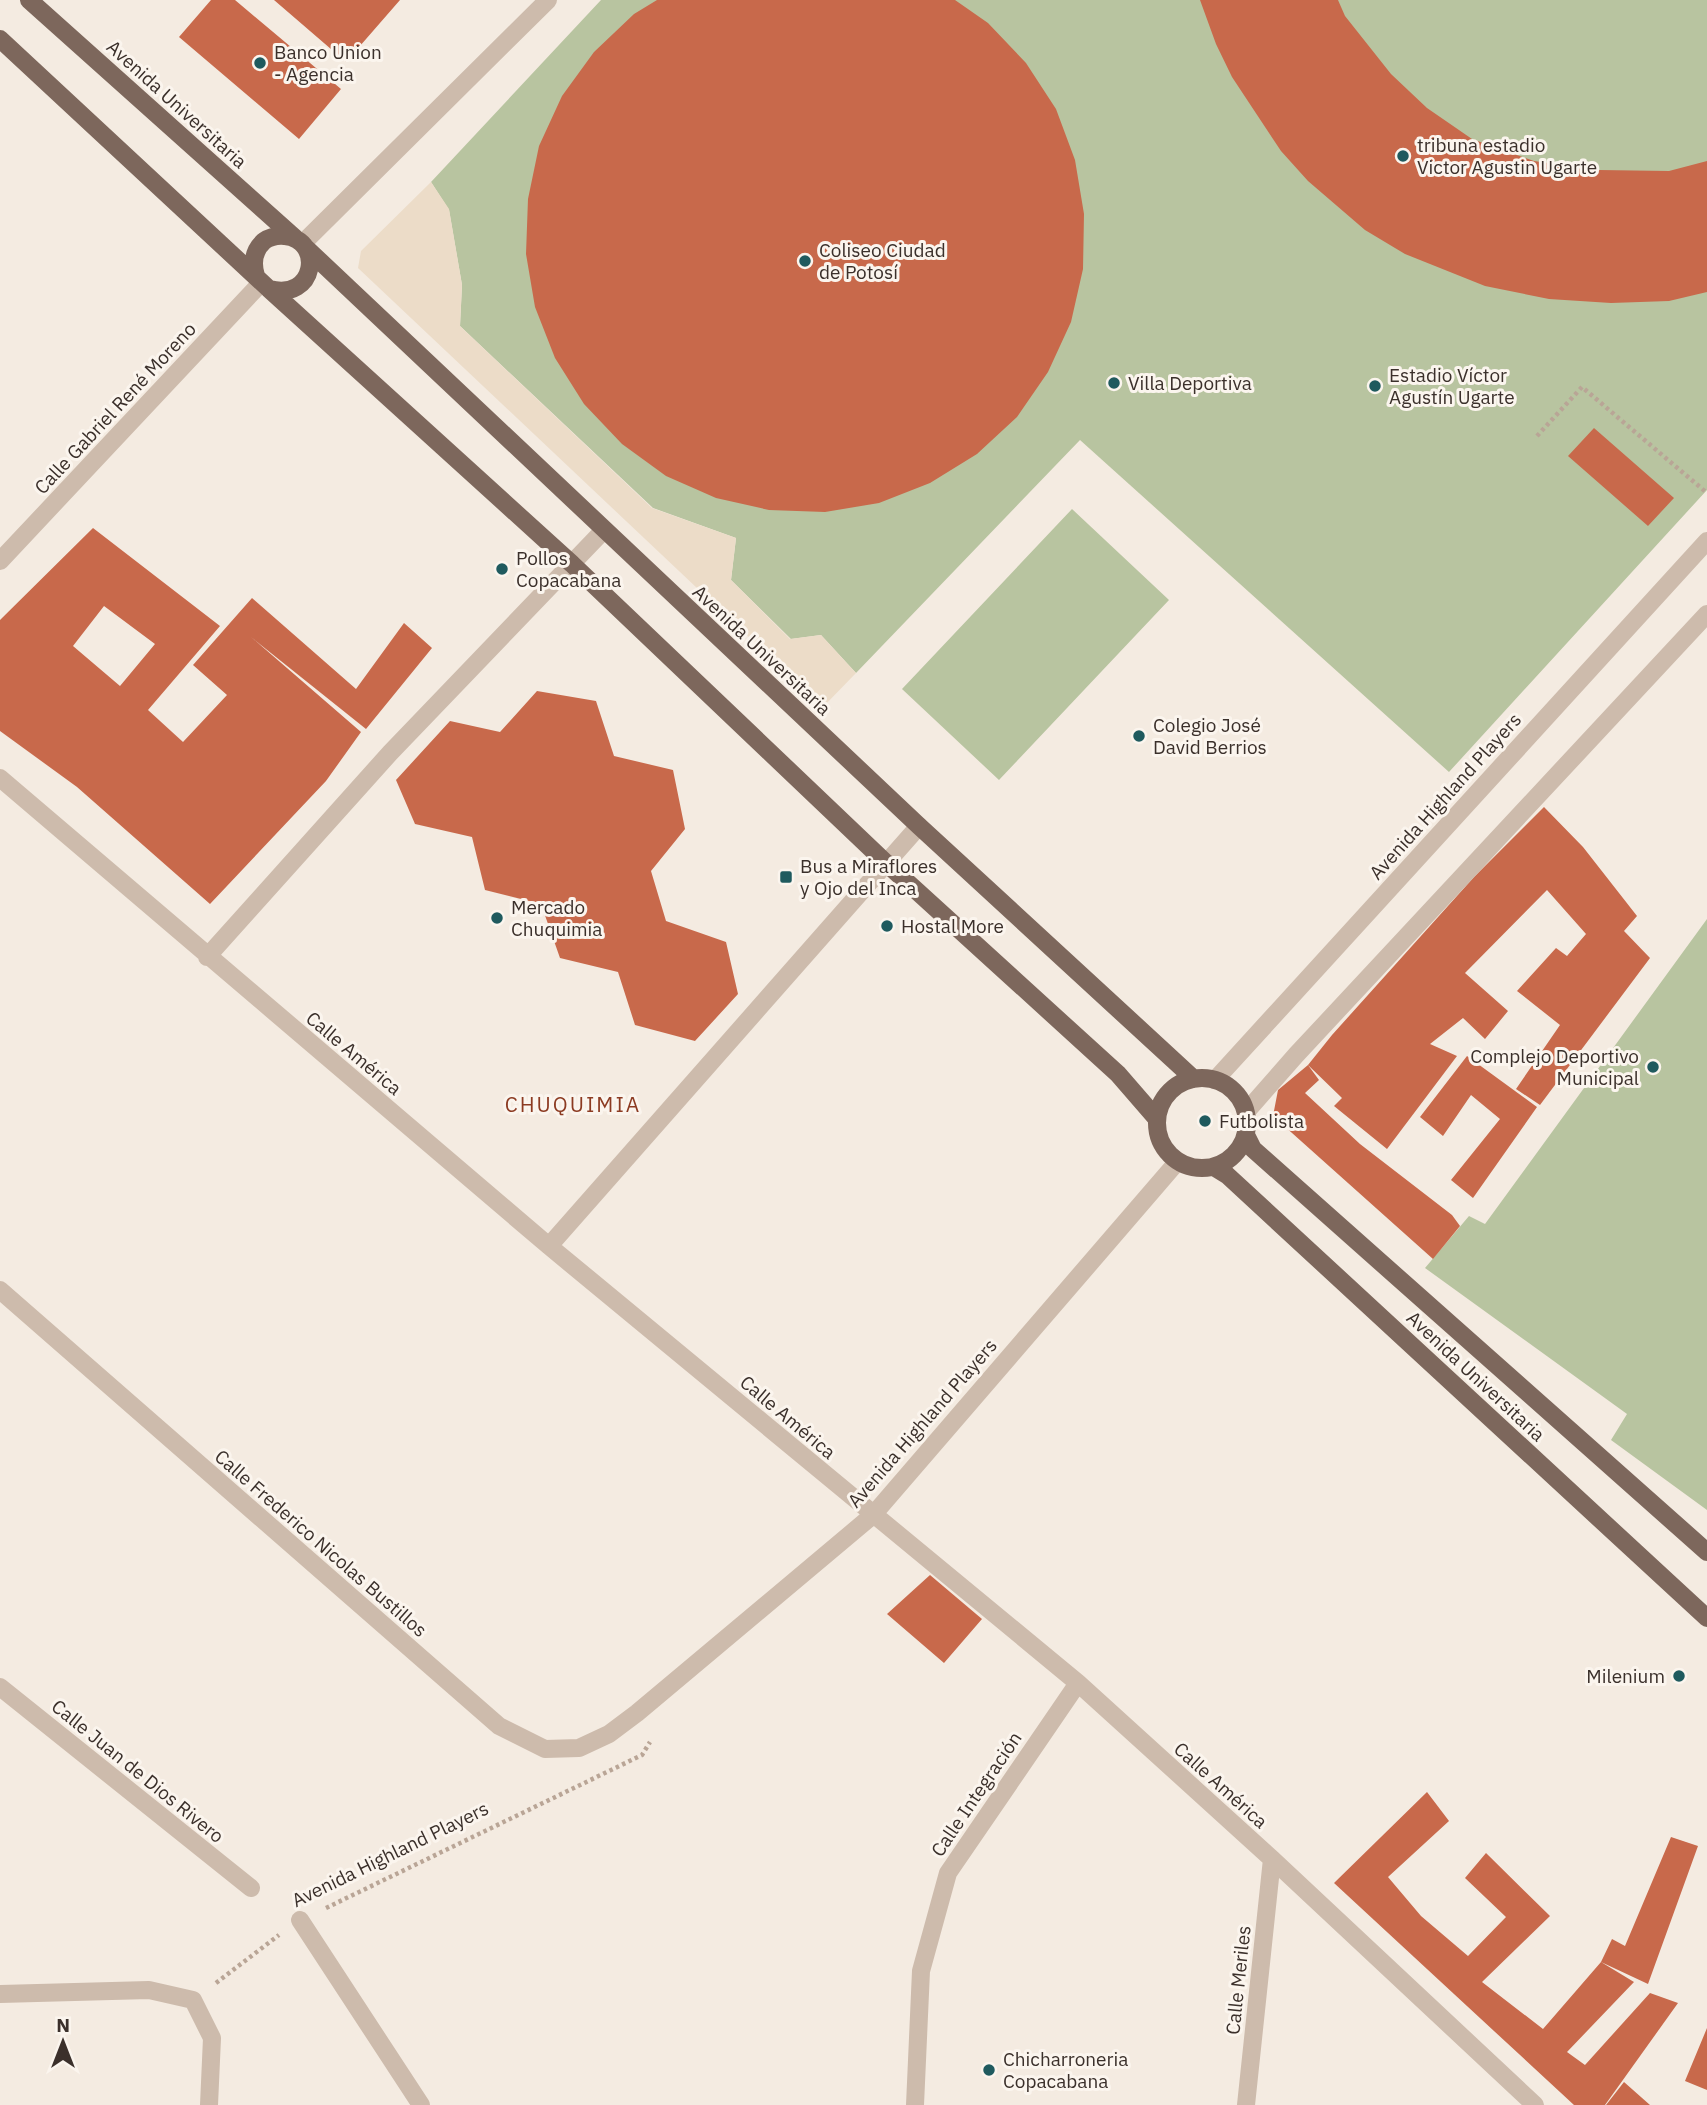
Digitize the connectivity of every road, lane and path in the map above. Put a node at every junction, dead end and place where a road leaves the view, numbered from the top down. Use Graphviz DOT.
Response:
graph roads {
  1 [pos="29,0"];
  2 [pos="548,0"];
  3 [pos="0,39"];
  4 [pos="301,244"];
  5 [pos="262,283"];
  6 [pos="1537,436"];
  7 [pos="1707,493"];
  8 [pos="604,530"];
  9 [pos="1707,541"];
  10 [pos="0,561"];
  11 [pos="572,564"];
  12 [pos="1707,614"];
  13 [pos="0,778"];
  14 [pos="919,826"];
  15 [pos="886,862"];
  16 [pos="207,957"];
  17 [pos="1194,1079"];
  18 [pos="1215,1080"];
  19 [pos="1246,1112"];
  20 [pos="1157,1119"];
  21 [pos="1246,1135"];
  22 [pos="1178,1161"];
  23 [pos="1214,1167"];
  24 [pos="548,1246"];
  25 [pos="0,1290"];
  26 [pos="873,1515"];
  27 [pos="1707,1552"];
  28 [pos="1707,1618"];
  29 [pos="1078,1683"];
  30 [pos="0,1687"];
  31 [pos="637,1713"];
  32 [pos="642,1755"];
  33 [pos="1272,1859"];
  34 [pos="251,1888"];
  35 [pos="300,1920"];
  36 [pos="0,1994"];
  37 [pos="193,2000"];
  38 [pos="209,2105"];
  39 [pos="421,2105"];
  40 [pos="915,2105"];
  41 [pos="1246,2105"];
  42 [pos="1535,2105"];
  1 -- 4 [label="main road, Avenida Universitaria"];
  2 -- 4 [label="street"];
  3 -- 5 [label="main road"];
  4 -- 5 [label="main road"];
  4 -- 5 [label="main road"];
  4 -- 8 [label="main road, Avenida Universitaria"];
  5 -- 10 [label="street, Calle Gabriel René Moreno"];
  5 -- 11 [label="main road"];
  6 -- 7 [label="path"];
  8 -- 11 [label="street"];
  8 -- 14 [label="main road, Avenida Universitaria"];
  9 -- 18 [label="street, Avenida Highland Players"];
  11 -- 15 [label="main road"];
  11 -- 16 [label="street"];
  12 -- 19 [label="street"];
  13 -- 16 [label="street, Calle América"];
  14 -- 15 [label="street"];
  14 -- 17 [label="main road, Avenida Universitaria"];
  15 -- 20 [label="main road"];
  15 -- 24 [label="street"];
  16 -- 24 [label="street, Calle América"];
  17 -- 18 [label="main road"];
  17 -- 20 [label="main road"];
  18 -- 19 [label="main road"];
  19 -- 21 [label="main road"];
  20 -- 22 [label="main road"];
  21 -- 23 [label="main road"];
  21 -- 27 [label="main road, Avenida Universitaria"];
  22 -- 23 [label="main road"];
  22 -- 26 [label="street, Avenida Highland Players"];
  23 -- 28 [label="main road, Avenida Universitaria"];
  24 -- 26 [label="street, Calle América"];
  25 -- 31 [label="street, Calle Frederico Nicolas Bustillos"];
  26 -- 29 [label="street, Calle América"];
  26 -- 31 [label="street, Avenida Highland Players"];
  29 -- 33 [label="street, Calle América"];
  29 -- 40 [label="street, Calle Integración"];
  30 -- 34 [label="street, Calle Juan de Dios Rivero"];
  32 -- 35 [label="path, Avenida Highland Players"];
  33 -- 41 [label="street, Calle Meriles"];
  33 -- 42 [label="street, Calle América"];
  35 -- 37 [label="path, Avenida Highland Players"];
  35 -- 39 [label="street"];
  36 -- 37 [label="street"];
  37 -- 38 [label="street"];
}
